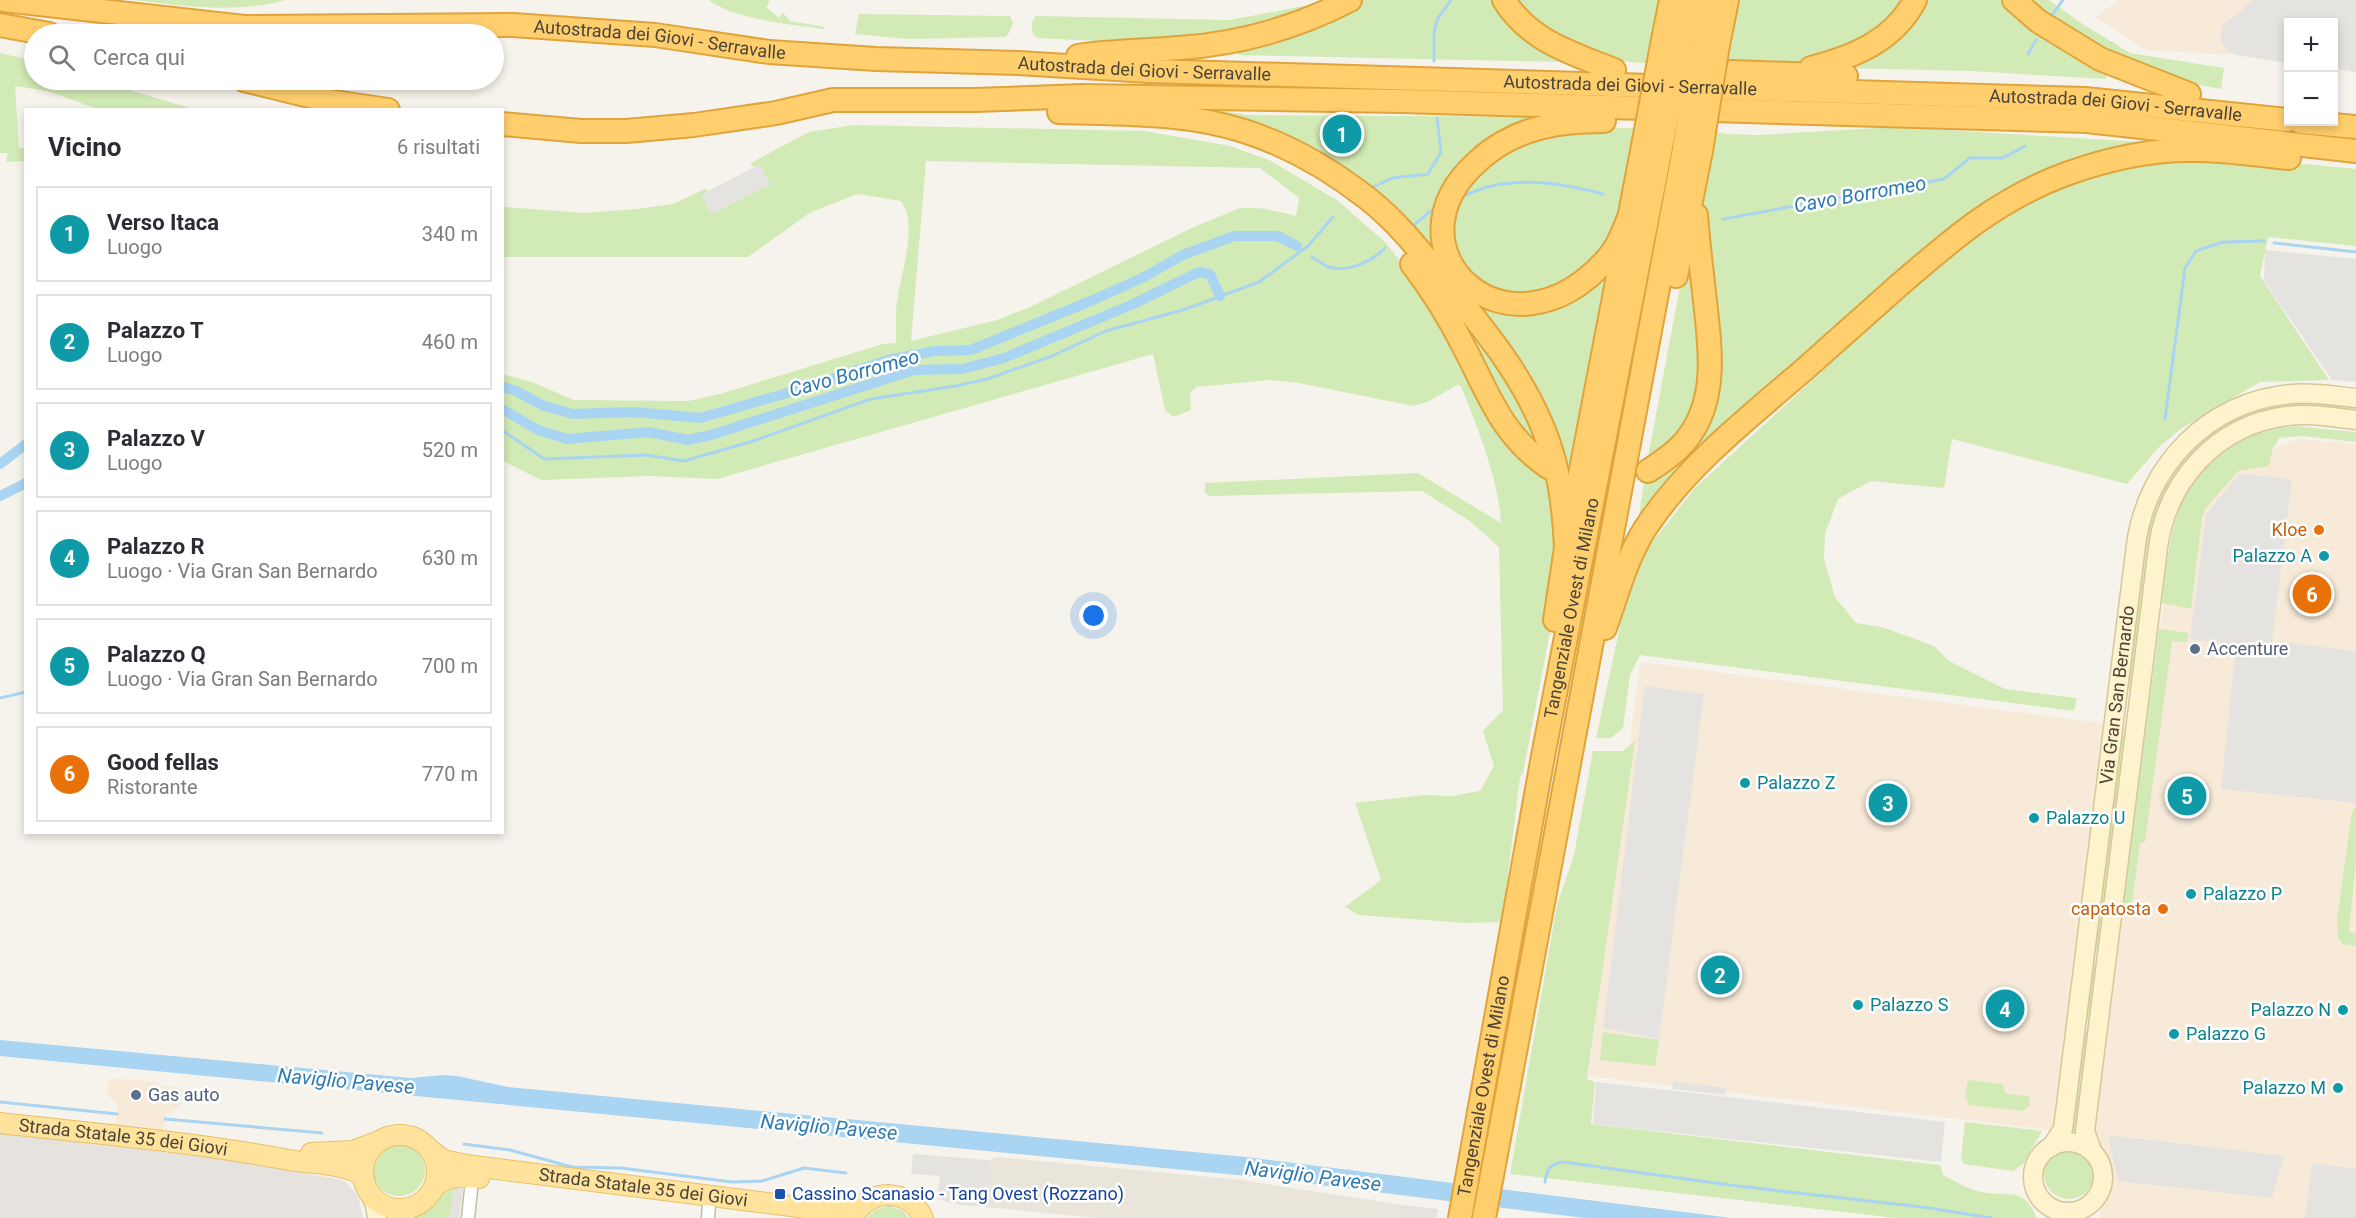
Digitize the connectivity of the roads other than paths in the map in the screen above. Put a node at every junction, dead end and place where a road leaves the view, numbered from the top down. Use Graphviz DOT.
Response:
graph roads {
  1 [pos="4,0"];
  2 [pos="1350,0"];
  3 [pos="1504,0"];
  4 [pos="1665,0"];
  5 [pos="1671,0"];
  6 [pos="1689,0"];
  7 [pos="1710,0"];
  8 [pos="1727,0"];
  9 [pos="1915,0"];
  10 [pos="2014,0"];
  11 [pos="217,24"];
  12 [pos="0,25"];
  13 [pos="504,25"];
  14 [pos="24,29"];
  15 [pos="1686,41"];
  16 [pos="1018,63"];
  17 [pos="1614,70"];
  18 [pos="1149,71"];
  19 [pos="1792,73"];
  20 [pos="285,90"];
  21 [pos="2189,94"];
  22 [pos="975,100"];
  23 [pos="374,108"];
  24 [pos="1059,112"];
  25 [pos="2284,113"];
  26 [pos="1841,114"];
  27 [pos="2284,119"];
  28 [pos="504,124"];
  29 [pos="2338,124"];
  30 [pos="2338,126"];
  31 [pos="2353,127"];
  32 [pos="1652,146"];
  33 [pos="1692,150"];
  34 [pos="2356,151"];
  35 [pos="2356,163"];
  36 [pos="1693,189"];
  37 [pos="1630,215"];
  38 [pos="2356,398"];
  39 [pos="2356,420"];
  40 [pos="1548,467"];
  41 [pos="1648,471"];
  42 [pos="1566,548"];
  43 [pos="1605,628"];
  44 [pos="1579,709"];
  45 [pos="1543,756"];
  46 [pos="0,1123"];
  47 [pos="381,1140"];
  48 [pos="2051,1147"];
  49 [pos="429,1149"];
  50 [pos="248,1151"];
  51 [pos="2092,1151"];
  52 [pos="367,1187"];
  53 [pos="432,1190"];
  54 [pos="471,1190"];
  55 [pos="414,1206"];
  56 [pos="2046,1209"];
  57 [pos="709,1211"];
  58 [pos="857,1211"];
  59 [pos="2081,1212"];
  60 [pos="927,1216"];
  61 [pos="804,1217"];
  62 [pos="377,1218"];
  63 [pos="398,1218"];
  64 [pos="468,1218"];
  65 [pos="1460,1218"];
  66 [pos="1484,1218"];
  1 -- 11 [label="highway, Autostrada dei Giovi - Serravalle"];
  2 -- 16 [label="highway"];
  3 -- 17 [label="highway"];
  4 -- 15 [label="highway"];
  5 -- 15 [label="highway"];
  6 -- 15 [label="highway, Tangenziale Ovest di Milano"];
  7 -- 15 [label="highway, Tangenziale Ovest di Milano"];
  8 -- 15 [label="highway"];
  9 -- 19 [label="highway"];
  10 -- 21 [label="highway"];
  12 -- 14 [label="highway"];
  13 -- 16 [label="highway, Autostrada dei Giovi - Serravalle"];
  15 -- 32 [label="highway, Tangenziale Ovest di Milano, bridge"];
  15 -- 33 [label="highway, Tangenziale Ovest di Milano, bridge"];
  16 -- 18 [label="highway, Autostrada dei Giovi - Serravalle"];
  17 -- 18 [label="highway"];
  17 -- 19 [label="highway"];
  18 -- 27 [label="highway, Autostrada dei Giovi - Serravalle"];
  19 -- 21 [label="highway"];
  20 -- 23 [label="highway"];
  21 -- 25 [label="highway"];
  22 -- 24 [label="highway"];
  22 -- 26 [label="highway, Autostrada dei Giovi - Serravalle"];
  22 -- 28 [label="highway, Autostrada dei Giovi - Serravalle"];
  24 -- 40 [label="highway"];
  24 -- 42 [label="highway"];
  26 -- 34 [label="highway, Autostrada dei Giovi - Serravalle"];
  26 -- 37 [label="highway"];
  29 -- 31 [label="highway"];
  30 -- 31 [label="highway"];
  32 -- 37 [label="highway"];
  32 -- 45 [label="highway, Tangenziale Ovest di Milano"];
  33 -- 36 [label="highway"];
  33 -- 44 [label="highway, Tangenziale Ovest di Milano"];
  35 -- 43 [label="highway"];
  36 -- 41 [label="highway"];
  36 -- 43 [label="highway"];
  37 -- 42 [label="highway"];
  38 -- 48 [label="main road, Via Gran San Bernardo"];
  39 -- 51 [label="main road, Via Gran San Bernardo"];
  42 -- 45 [label="highway"];
  43 -- 44 [label="highway"];
  44 -- 66 [label="highway, Tangenziale Ovest di Milano"];
  45 -- 65 [label="highway, Tangenziale Ovest di Milano"];
  46 -- 50 [label="main road, Strada Statale 35 dei Giovi"];
  47 -- 49 [label="main road"];
  47 -- 50 [label="main road, Strada Statale 35 dei Giovi"];
  47 -- 52 [label="main road"];
  48 -- 51 [label="main road"];
  48 -- 56 [label="main road"];
  49 -- 53 [label="main road"];
  49 -- 58 [label="main road, Strada Statale 35 dei Giovi"];
  50 -- 52 [label="main road, Strada Statale 35 dei Giovi"];
  51 -- 59 [label="main road"];
  52 -- 55 [label="main road"];
  52 -- 62 [label="main road"];
  53 -- 55 [label="main road"];
  53 -- 57 [label="main road, Strada Statale 35 dei Giovi"];
  54 -- 64 [label="street"];
  55 -- 63 [label="main road"];
  56 -- 59 [label="main road"];
  57 -- 61 [label="main road, Strada Statale 35 dei Giovi"];
  58 -- 60 [label="main road, Strada Statale 35 dei Giovi"];
}
